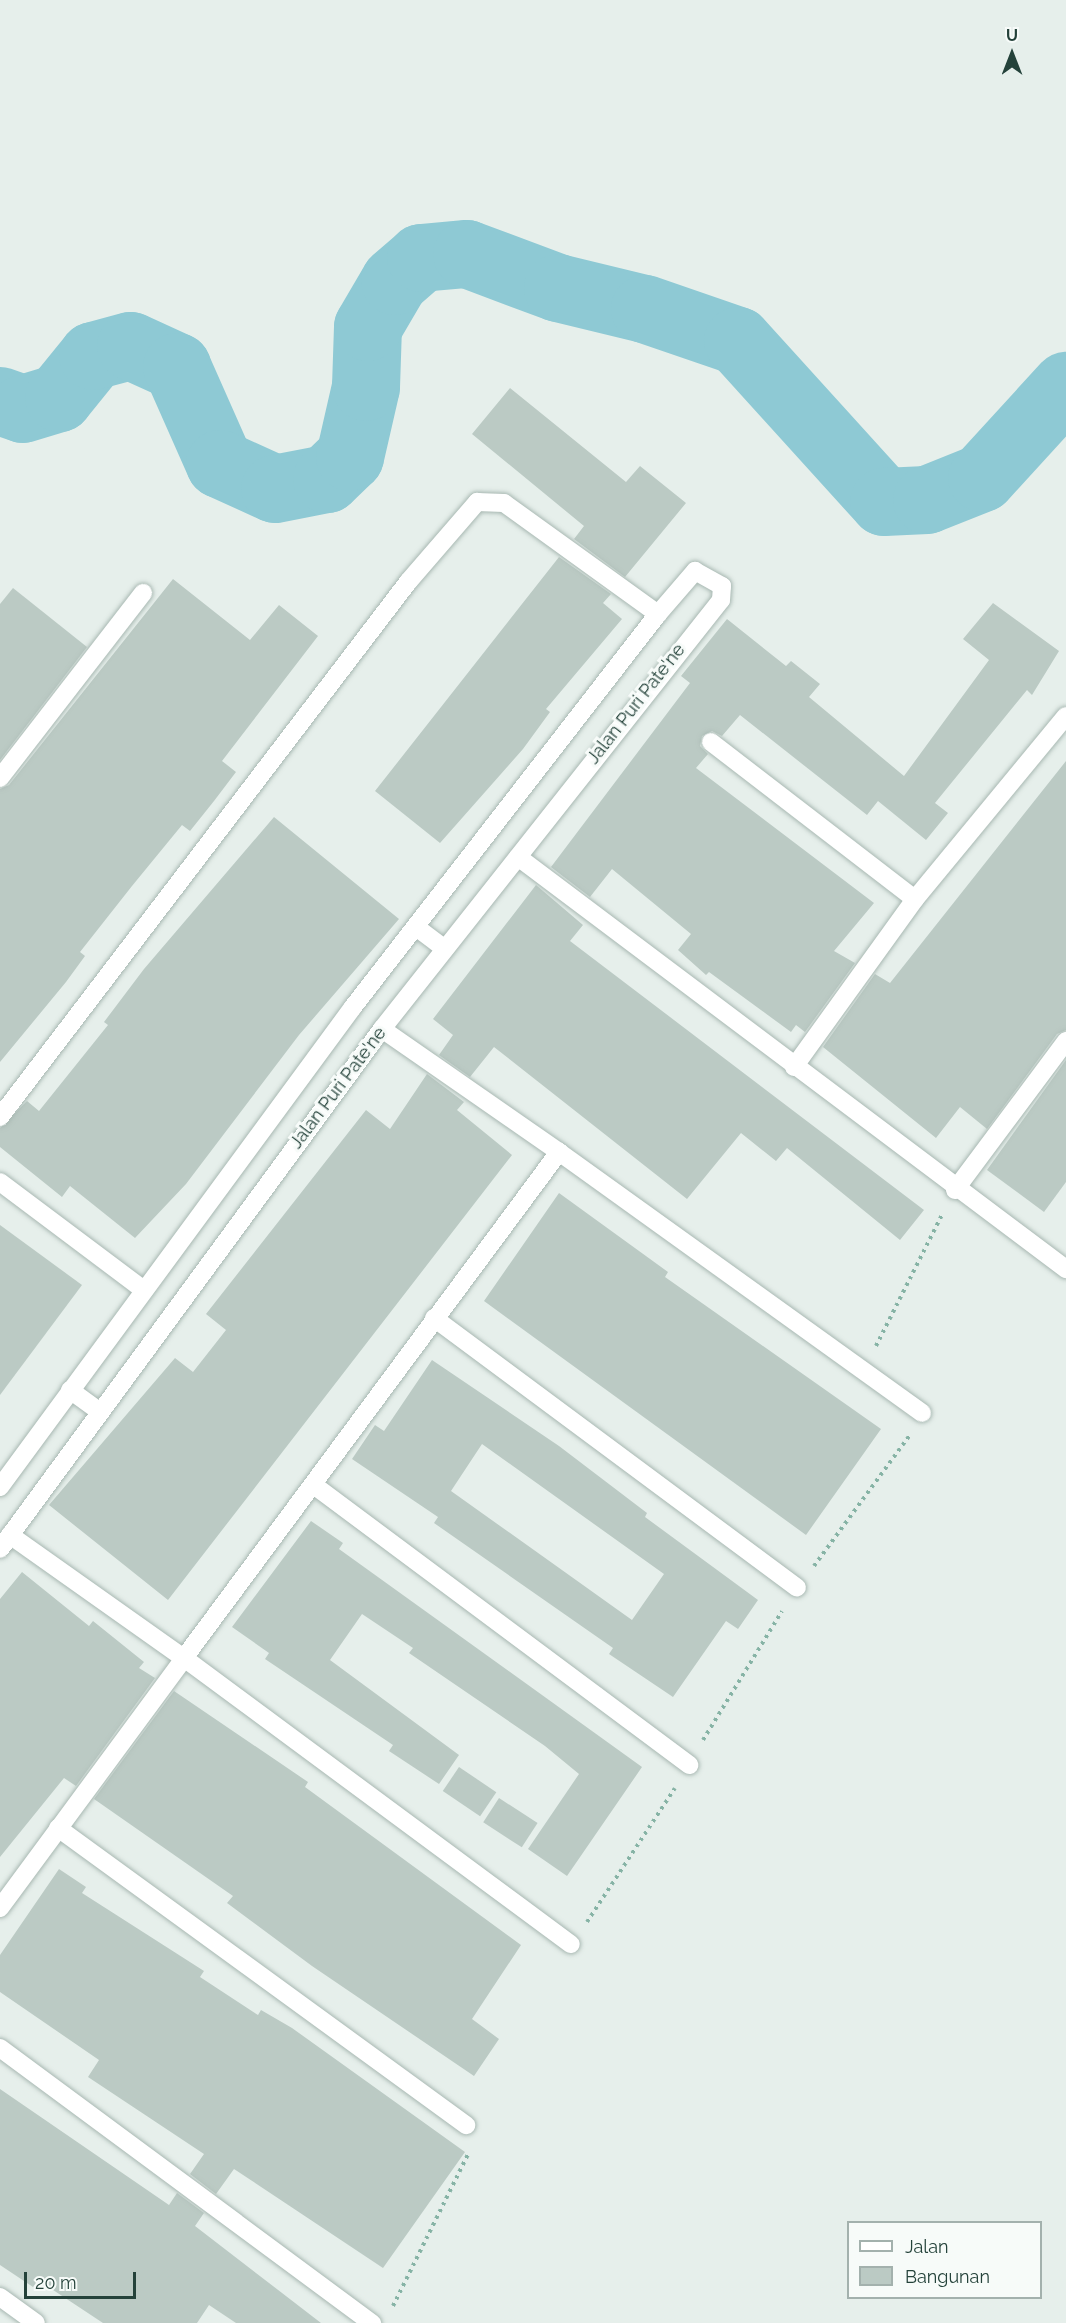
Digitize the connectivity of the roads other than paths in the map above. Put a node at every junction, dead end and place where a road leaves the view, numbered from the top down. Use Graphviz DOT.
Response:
graph roads {
  1 [pos="143,593"];
  2 [pos="658,614"];
  3 [pos="1066,716"];
  4 [pos="711,742"];
  5 [pos="0,778"];
  6 [pos="518,857"];
  7 [pos="915,899"];
  8 [pos="416,927"];
  9 [pos="445,949"];
  10 [pos="382,1029"];
  11 [pos="1066,1041"];
  12 [pos="794,1067"];
  13 [pos="0,1117"];
  14 [pos="559,1152"];
  15 [pos="0,1182"];
  16 [pos="955,1190"];
  17 [pos="1066,1269"];
  18 [pos="144,1290"];
  19 [pos="434,1318"];
  20 [pos="70,1390"];
  21 [pos="100,1412"];
  22 [pos="922,1413"];
  23 [pos="315,1486"];
  24 [pos="0,1487"];
  25 [pos="5,1542"];
  26 [pos="797,1588"];
  27 [pos="184,1658"];
  28 [pos="689,1765"];
  29 [pos="58,1828"];
  30 [pos="0,1908"];
  31 [pos="571,1944"];
  32 [pos="0,2048"];
  33 [pos="466,2125"];
  34 [pos="0,2297"];
  35 [pos="36,2323"];
  36 [pos="372,2323"];
  1 -- 5 [label="street"];
  2 -- 6 [label="street, Jalan Puri Pate'ne"];
  2 -- 8 [label="street, Jalan Puri Pate'ne"];
  2 -- 13 [label="street"];
  3 -- 7 [label="street"];
  4 -- 7 [label="street"];
  6 -- 9 [label="street, Jalan Puri Pate'ne"];
  6 -- 12 [label="street"];
  7 -- 12 [label="street"];
  8 -- 9 [label="street"];
  8 -- 18 [label="street, Jalan Puri Pate'ne"];
  9 -- 10 [label="street, Jalan Puri Pate'ne"];
  10 -- 14 [label="street"];
  10 -- 21 [label="street, Jalan Puri Pate'ne"];
  11 -- 16 [label="street"];
  12 -- 16 [label="street"];
  14 -- 19 [label="street"];
  14 -- 22 [label="street"];
  15 -- 18 [label="street"];
  16 -- 17 [label="street"];
  18 -- 20 [label="street, Jalan Puri Pate'ne"];
  19 -- 23 [label="street"];
  19 -- 26 [label="street"];
  20 -- 21 [label="street"];
  20 -- 24 [label="street, Jalan Puri Pate'ne"];
  21 -- 25 [label="street, Jalan Puri Pate'ne"];
  23 -- 27 [label="street"];
  23 -- 28 [label="street"];
  25 -- 27 [label="street"];
  27 -- 29 [label="street"];
  27 -- 31 [label="street"];
  29 -- 30 [label="street"];
  29 -- 33 [label="street"];
  32 -- 36 [label="street"];
  34 -- 35 [label="street"];
}
